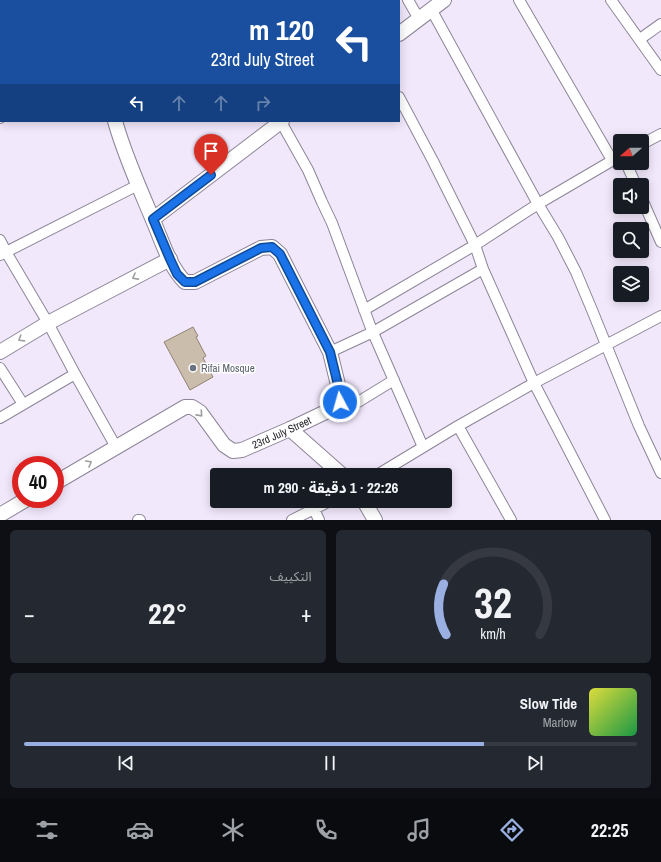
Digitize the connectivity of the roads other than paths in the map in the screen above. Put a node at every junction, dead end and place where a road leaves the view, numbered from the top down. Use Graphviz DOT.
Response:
graph roads {
  1 [pos="408,0"];
  2 [pos="444,0"];
  3 [pos="519,0"];
  4 [pos="611,0"];
  5 [pos="432,9"];
  6 [pos="419,19"];
  7 [pos="661,24"];
  8 [pos="400,33"];
  9 [pos="640,39"];
  10 [pos="661,70"];
  11 [pos="400,99"];
  12 [pos="117,122"];
  13 [pos="280,122"];
  14 [pos="282,122"];
  15 [pos="661,134"];
  16 [pos="649,140"];
  17 [pos="613,153"];
  18 [pos="613,160"];
  19 [pos="138,185"];
  20 [pos="538,204"];
  21 [pos="649,214"];
  22 [pos="153,219"];
  23 [pos="0,240"];
  24 [pos="661,242"];
  25 [pos="474,245"];
  26 [pos="3,253"];
  27 [pos="170,259"];
  28 [pos="483,269"];
  29 [pos="364,310"];
  30 [pos="661,316"];
  31 [pos="48,323"];
  32 [pos="373,332"];
  33 [pos="606,344"];
  34 [pos="0,352"];
  35 [pos="330,352"];
  36 [pos="0,368"];
  37 [pos="75,374"];
  38 [pos="394,380"];
  39 [pos="534,383"];
  40 [pos="22,404"];
  41 [pos="332,409"];
  42 [pos="0,418"];
  43 [pos="458,426"];
  44 [pos="290,429"];
  45 [pos="424,446"];
  46 [pos="116,447"];
  47 [pos="334,468"];
  48 [pos="388,468"];
  49 [pos="661,473"];
  50 [pos="64,478"];
  51 [pos="12,508"];
  52 [pos="368,508"];
  53 [pos="314,509"];
  54 [pos="0,515"];
  55 [pos="292,520"];
  56 [pos="319,520"];
  57 [pos="375,520"];
  58 [pos="511,520"];
  59 [pos="605,520"];
  1 -- 6 [label="street"];
  2 -- 5 [label="street"];
  3 -- 17 [label="street"];
  4 -- 9 [label="street"];
  5 -- 6 [label="street"];
  5 -- 20 [label="street"];
  6 -- 8 [label="street"];
  7 -- 9 [label="street"];
  9 -- 10 [label="street"];
  11 -- 25 [label="street"];
  12 -- 19 [label="street"];
  13 -- 22 [label="street"];
  14 -- 29 [label="street"];
  15 -- 16 [label="street"];
  18 -- 20 [label="street"];
  19 -- 22 [label="street"];
  19 -- 26 [label="street"];
  20 -- 25 [label="street"];
  20 -- 33 [label="street"];
  21 -- 24 [label="street"];
  22 -- 27 [label="street"];
  23 -- 26 [label="street"];
  25 -- 28 [label="street"];
  25 -- 29 [label="street"];
  26 -- 31 [label="street"];
  27 -- 31 [label="street, one-way"];
  27 -- 35 [label="street"];
  28 -- 32 [label="street"];
  28 -- 39 [label="street"];
  29 -- 32 [label="street"];
  30 -- 33 [label="street"];
  31 -- 34 [label="street, one-way"];
  31 -- 37 [label="street"];
  32 -- 35 [label="street"];
  32 -- 38 [label="street"];
  33 -- 39 [label="street"];
  33 -- 49 [label="street"];
  35 -- 41 [label="street"];
  36 -- 40 [label="street"];
  37 -- 40 [label="street"];
  37 -- 46 [label="street"];
  38 -- 41 [label="street"];
  38 -- 45 [label="street"];
  39 -- 43 [label="street"];
  39 -- 59 [label="street"];
  40 -- 42 [label="street"];
  41 -- 44 [label="street, 23rd July Street"];
  43 -- 45 [label="street"];
  43 -- 58 [label="street"];
  46 -- 44 [label="street, 23rd July Street, one-way"];
  44 -- 47 [label="street"];
  45 -- 48 [label="street"];
  50 -- 46 [label="street, 23rd July Street, one-way"];
  51 -- 54 [label="street"];
  52 -- 57 [label="street"];
  53 -- 55 [label="street"];
  53 -- 56 [label="street"];
}
